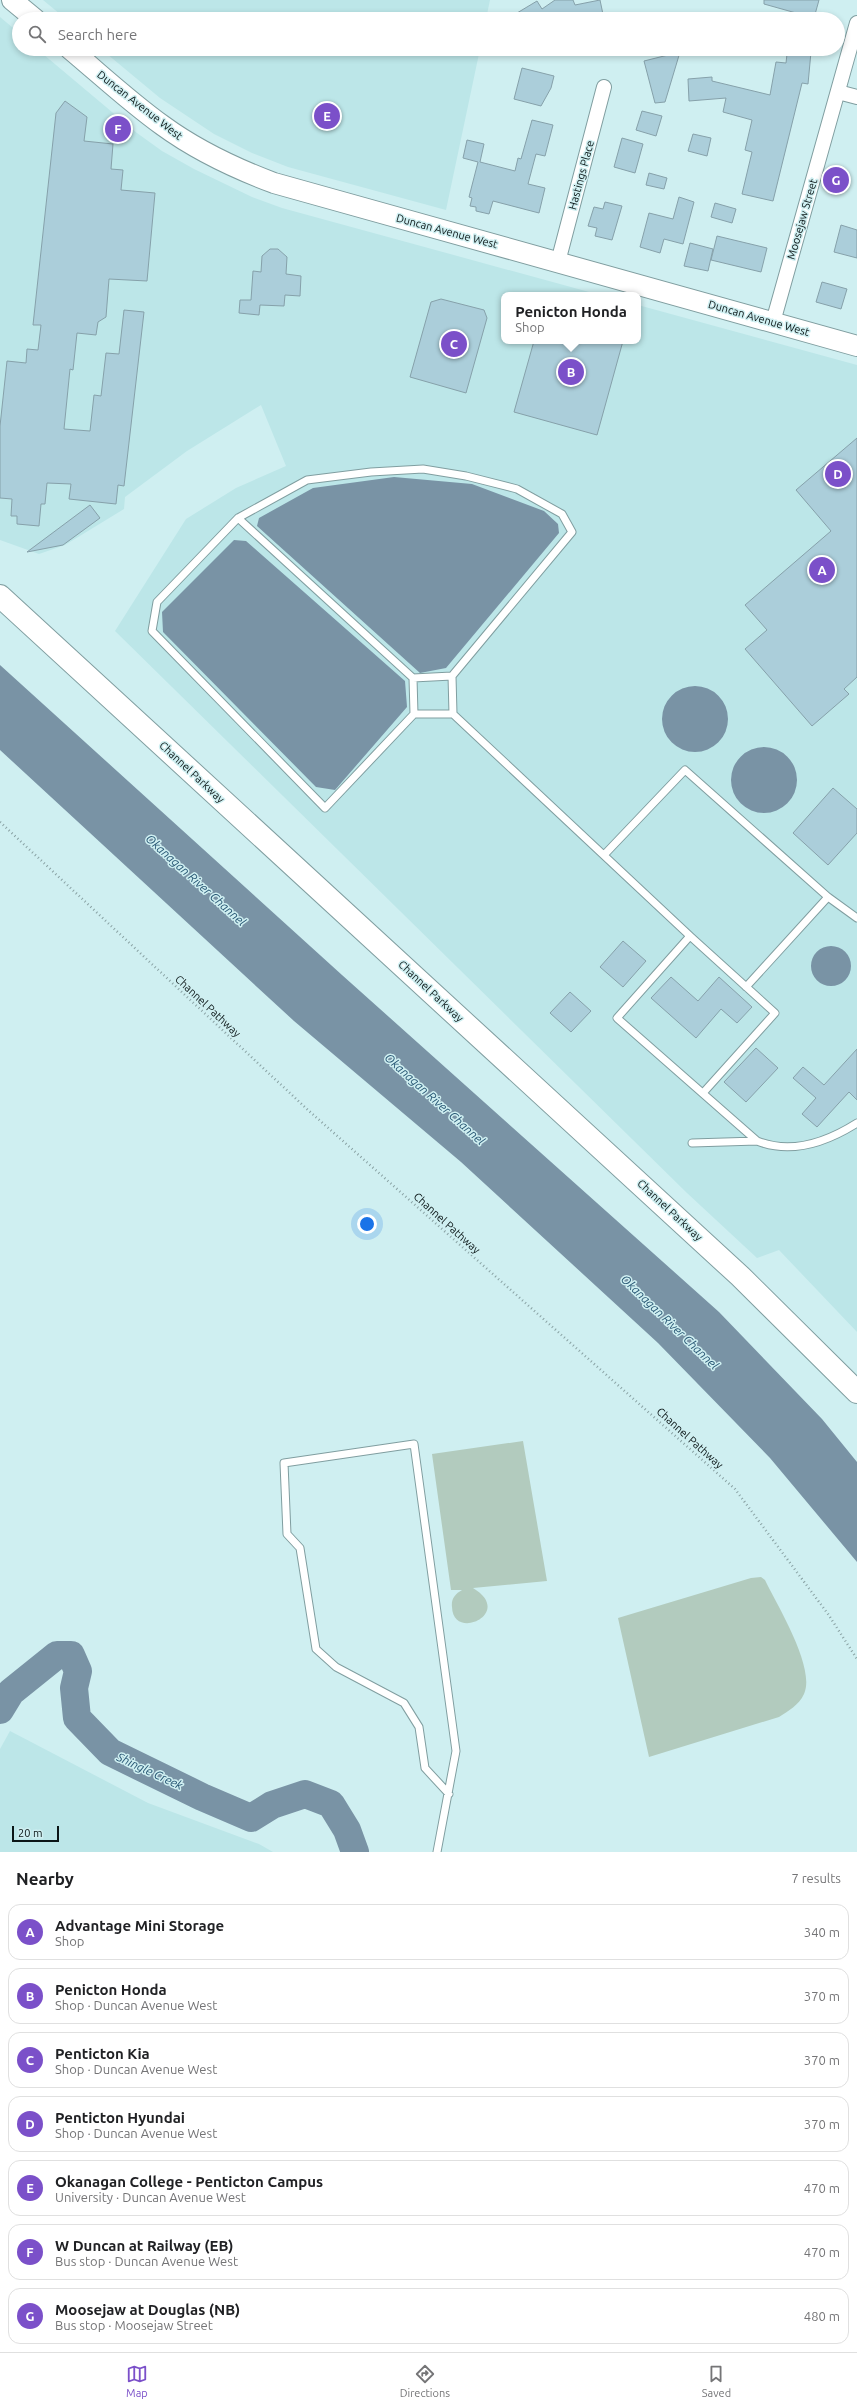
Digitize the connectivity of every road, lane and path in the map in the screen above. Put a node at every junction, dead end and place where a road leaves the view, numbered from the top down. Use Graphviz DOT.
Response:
graph roads {
  1 [pos="12,0"];
  2 [pos="27,12"];
  3 [pos="857,23"];
  4 [pos="78,56"];
  5 [pos="604,87"];
  6 [pos="838,92"];
  7 [pos="857,97"];
  8 [pos="558,262"];
  9 [pos="773,322"];
  10 [pos="857,346"];
  11 [pos="238,518"];
  12 [pos="0,596"];
  13 [pos="452,676"];
  14 [pos="413,678"];
  15 [pos="414,714"];
  16 [pos="453,714"];
  17 [pos="0,822"];
  18 [pos="604,855"];
  19 [pos="828,898"];
  20 [pos="857,918"];
  21 [pos="690,936"];
  22 [pos="746,987"];
  23 [pos="703,1093"];
  24 [pos="857,1123"];
  25 [pos="757,1141"];
  26 [pos="692,1143"];
  27 [pos="857,1392"];
  28 [pos="857,1659"];
  29 [pos="449,1794"];
  30 [pos="437,1852"];
  1 -- 2 [label="street"];
  3 -- 6 [label="street, Moosejaw Street"];
  4 -- 8 [label="street, Duncan Avenue West"];
  5 -- 8 [label="street, Hastings Place"];
  6 -- 7 [label="street"];
  6 -- 9 [label="street, Moosejaw Street"];
  8 -- 9 [label="street, Duncan Avenue West"];
  9 -- 10 [label="street, Duncan Avenue West"];
  11 -- 13 [label="lane"];
  11 -- 14 [label="lane"];
  11 -- 15 [label="lane"];
  12 -- 27 [label="highway, Channel Parkway"];
  13 -- 14 [label="lane"];
  13 -- 16 [label="lane"];
  14 -- 15 [label="lane"];
  15 -- 16 [label="lane"];
  16 -- 18 [label="lane"];
  17 -- 28 [label="path, Channel Pathway"];
  18 -- 19 [label="lane"];
  18 -- 21 [label="lane"];
  19 -- 20 [label="lane"];
  19 -- 22 [label="lane"];
  21 -- 22 [label="lane"];
  21 -- 23 [label="lane"];
  22 -- 23 [label="lane"];
  23 -- 25 [label="lane"];
  24 -- 25 [label="lane"];
  25 -- 26 [label="lane"];
  29 -- 29 [label="lane"];
  29 -- 30 [label="lane"];
}
